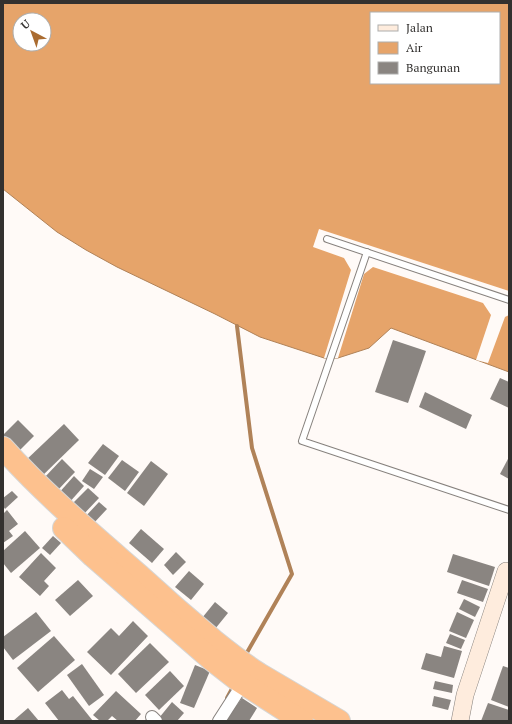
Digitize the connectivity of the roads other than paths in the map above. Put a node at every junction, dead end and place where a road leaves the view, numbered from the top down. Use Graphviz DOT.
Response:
graph roads {
  1 [pos="327,239"];
  2 [pos="367,252"];
  3 [pos="509,300"];
  4 [pos="3,448"];
  5 [pos="3,469"];
  6 [pos="509,510"];
  7 [pos="508,570"];
  8 [pos="222,658"];
  9 [pos="245,675"];
  10 [pos="332,719"];
  11 [pos="219,721"];
  12 [pos="302,721"];
  13 [pos="460,721"];
  1 -- 2 [label="lane"];
  2 -- 3 [label="lane"];
  2 -- 6 [label="lane"];
  4 -- 8 [label="highway"];
  5 -- 8 [label="highway"];
  7 -- 13 [label="street"];
  8 -- 9 [label="highway"];
  9 -- 10 [label="highway"];
  9 -- 11 [label="street"];
  9 -- 12 [label="highway"];
}
